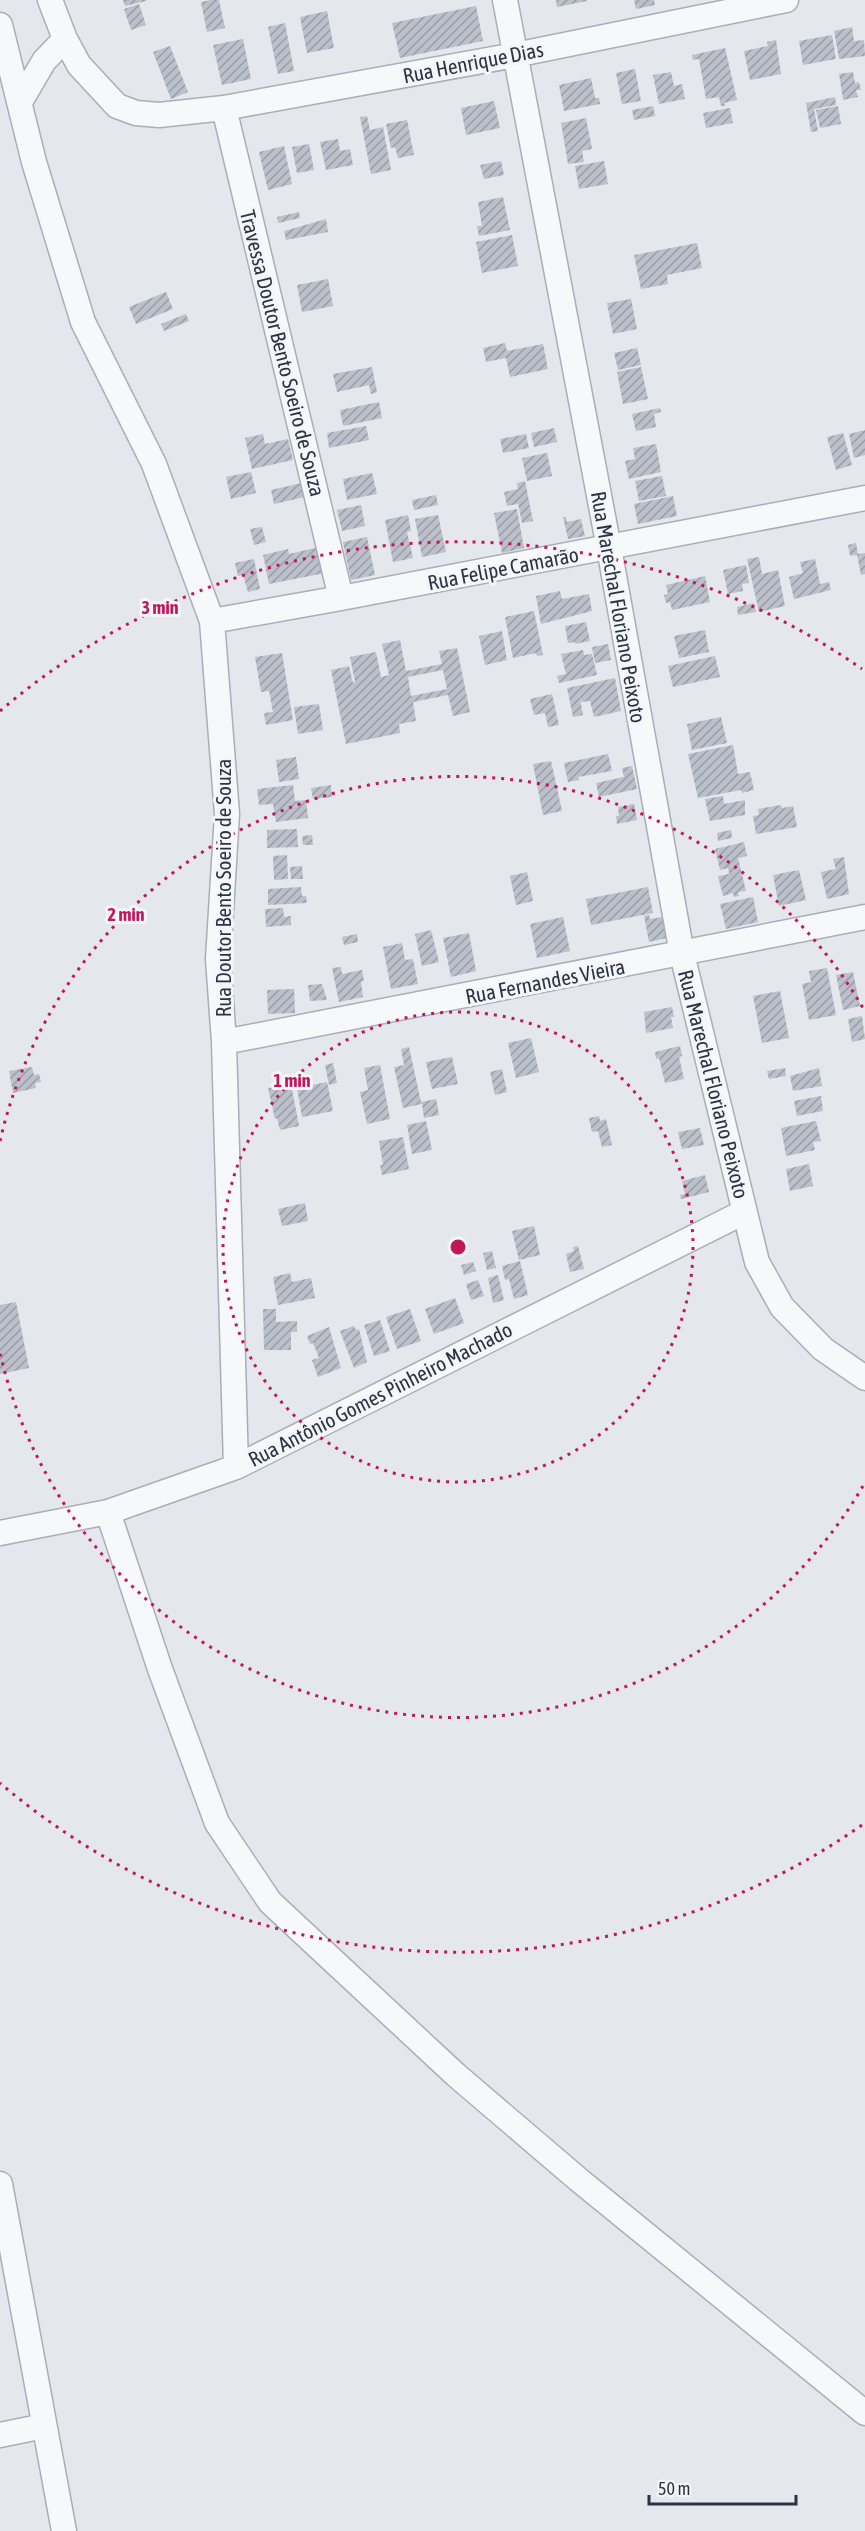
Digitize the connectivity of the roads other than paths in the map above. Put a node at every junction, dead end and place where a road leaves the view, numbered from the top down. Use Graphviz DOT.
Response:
graph roads {
  1 [pos="50,0"];
  2 [pos="505,0"];
  3 [pos="786,0"];
  4 [pos="0,25"];
  5 [pos="65,39"];
  6 [pos="515,55"];
  7 [pos="20,102"];
  8 [pos="224,108"];
  9 [pos="865,498"];
  10 [pos="609,548"];
  11 [pos="341,598"];
  12 [pos="212,621"];
  13 [pos="865,917"];
  14 [pos="682,954"];
  15 [pos="224,1042"];
  16 [pos="744,1212"];
  17 [pos="865,1378"];
  18 [pos="236,1467"];
  19 [pos="108,1512"];
  20 [pos="0,1533"];
  21 [pos="0,2184"];
  22 [pos="865,2413"];
  23 [pos="44,2426"];
  24 [pos="0,2434"];
  25 [pos="64,2531"];
  1 -- 5 [label="street, Rua Henrique Dias"];
  2 -- 6 [label="street, Rua Marechal Floriano Peixoto"];
  3 -- 6 [label="street, Rua Henrique Dias"];
  4 -- 7 [label="street, Rua Doutor Bento Soeiro de Souza"];
  5 -- 7 [label="street"];
  5 -- 8 [label="street, Rua Henrique Dias"];
  6 -- 8 [label="street, Rua Henrique Dias"];
  6 -- 10 [label="street, Rua Marechal Floriano Peixoto"];
  7 -- 12 [label="street, Rua Doutor Bento Soeiro de Souza"];
  8 -- 11 [label="street, Travessa Doutor Bento Soeiro de Souza"];
  9 -- 10 [label="street, Rua Felipe Camarão"];
  10 -- 11 [label="street, Rua Felipe Camarão"];
  10 -- 14 [label="street, Rua Marechal Floriano Peixoto"];
  11 -- 12 [label="street, Rua Felipe Camarão"];
  12 -- 15 [label="street, Rua Doutor Bento Soeiro de Souza"];
  13 -- 14 [label="street, Rua Fernandes Vieira"];
  14 -- 15 [label="street, Rua Fernandes Vieira"];
  14 -- 16 [label="street, Rua Marechal Floriano Peixoto"];
  15 -- 18 [label="street, Rua Doutor Bento Soeiro de Souza"];
  16 -- 17 [label="street, Rua Marechal Floriano Peixoto"];
  16 -- 18 [label="street, Rua Antônio Gomes Pinheiro Machado"];
  18 -- 19 [label="street, Rua Antônio Gomes Pinheiro Machado"];
  19 -- 20 [label="street, Rua Antônio Gomes Pinheiro Machado"];
  19 -- 22 [label="street"];
  21 -- 23 [label="street"];
  23 -- 24 [label="street"];
  23 -- 25 [label="street"];
}
